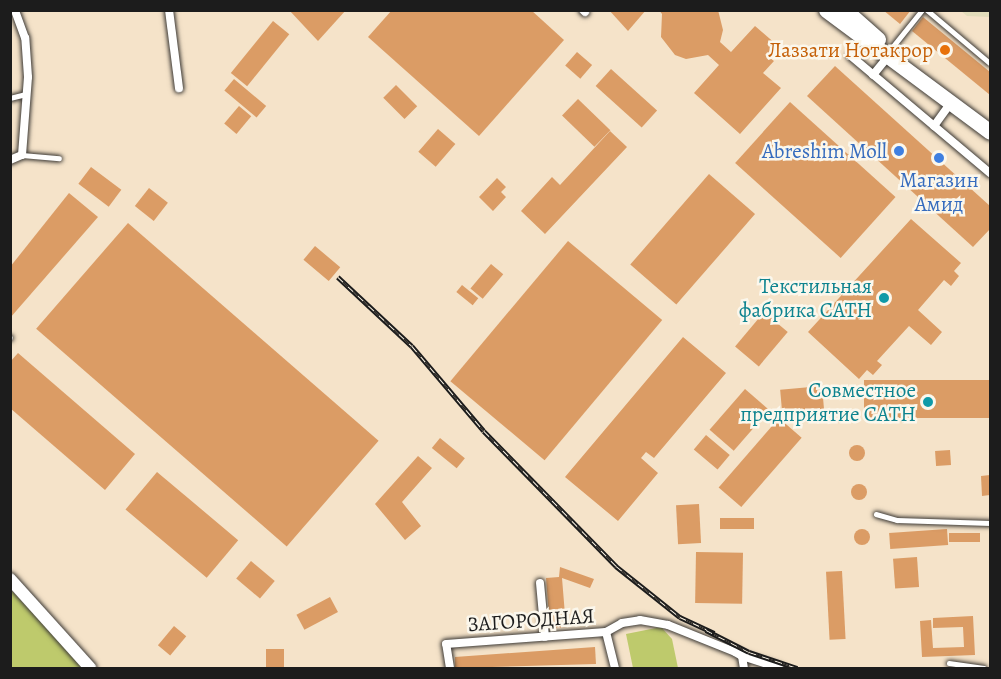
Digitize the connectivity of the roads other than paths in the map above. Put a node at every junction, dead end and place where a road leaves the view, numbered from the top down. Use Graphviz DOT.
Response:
graph roads {
  1 [pos="15,10"];
  2 [pos="169,10"];
  3 [pos="825,10"];
  4 [pos="845,10"];
  5 [pos="925,10"];
  6 [pos="888,54"];
  7 [pos="851,56"];
  8 [pos="990,63"];
  9 [pos="873,75"];
  10 [pos="178,88"];
  11 [pos="26,94"];
  12 [pos="10,98"];
  13 [pos="949,105"];
  14 [pos="990,123"];
  15 [pos="934,126"];
  16 [pos="990,132"];
  17 [pos="22,155"];
  18 [pos="59,158"];
  19 [pos="10,160"];
  20 [pos="990,173"];
  21 [pos="876,514"];
  22 [pos="990,523"];
  23 [pos="10,579"];
  24 [pos="540,583"];
  25 [pos="606,632"];
  26 [pos="545,637"];
  27 [pos="742,656"];
  28 [pos="949,663"];
  29 [pos="90,669"];
  30 [pos="450,669"];
  31 [pos="615,669"];
  32 [pos="744,669"];
  33 [pos="779,669"];
  34 [pos="984,669"];
  1 -- 11 [label="street"];
  2 -- 10 [label="street"];
  3 -- 6 [label="highway"];
  4 -- 6 [label="highway"];
  5 -- 6 [label="lane"];
  5 -- 8 [label="lane"];
  6 -- 9 [label="street"];
  6 -- 13 [label="highway"];
  6 -- 14 [label="highway"];
  7 -- 9 [label="street"];
  9 -- 15 [label="street"];
  11 -- 12 [label="lane"];
  11 -- 17 [label="street"];
  13 -- 15 [label="street"];
  13 -- 16 [label="highway"];
  15 -- 20 [label="street"];
  17 -- 18 [label="lane"];
  17 -- 19 [label="street"];
  21 -- 22 [label="lane"];
  23 -- 29 [label="main road"];
  24 -- 26 [label="street"];
  25 -- 26 [label="street, ЗАГОРОДНАЯ"];
  25 -- 27 [label="street"];
  25 -- 31 [label="street, ЗАГОРОДНАЯ"];
  26 -- 30 [label="street, ЗАГОРОДНАЯ"];
  27 -- 32 [label="street"];
  27 -- 33 [label="street"];
  28 -- 34 [label="lane"];
}
